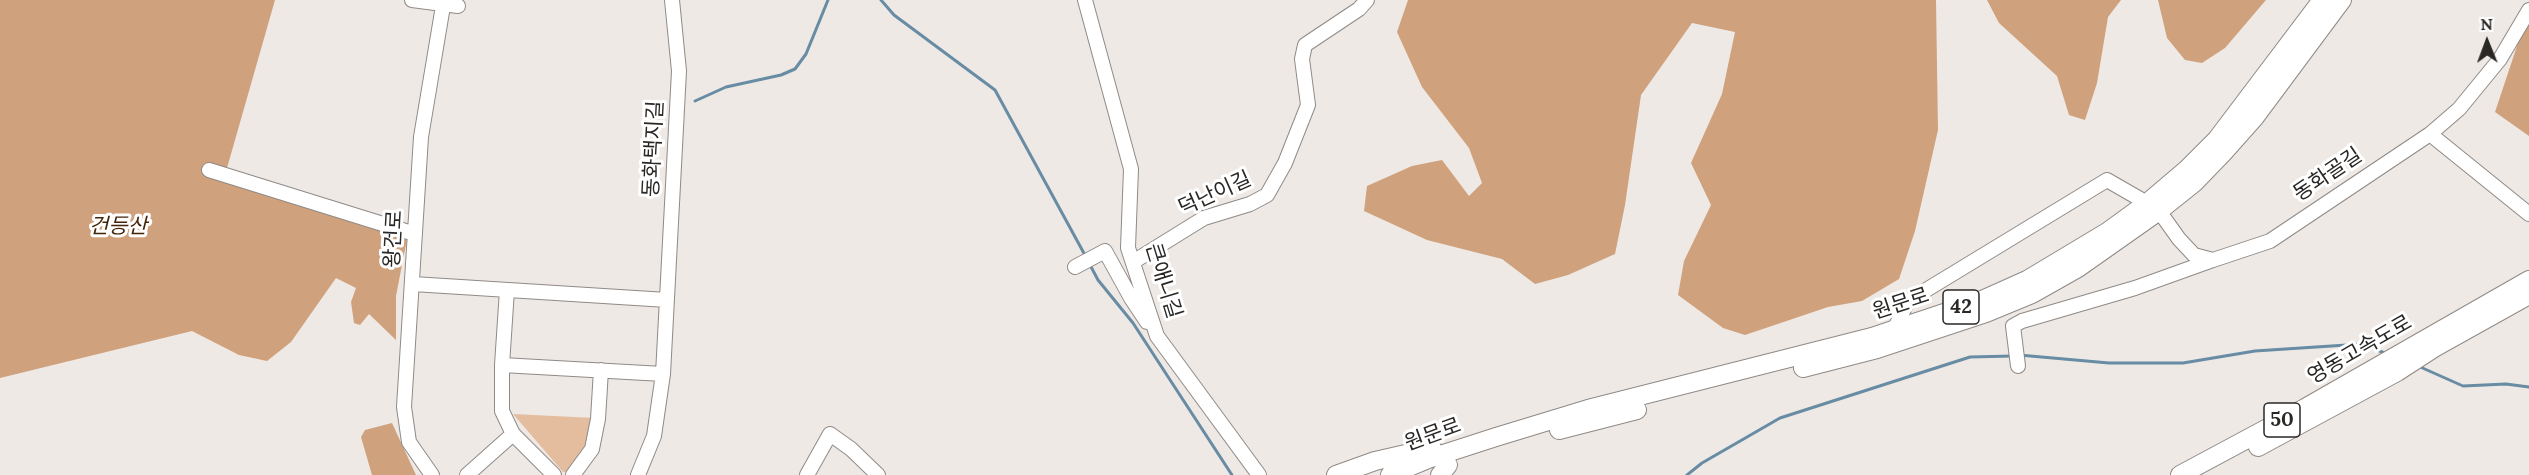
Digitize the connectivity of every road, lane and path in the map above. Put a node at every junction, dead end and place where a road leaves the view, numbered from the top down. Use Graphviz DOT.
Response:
graph roads {
  1 [pos="412,0"];
  2 [pos="672,0"];
  3 [pos="1085,0"];
  4 [pos="1367,0"];
  5 [pos="2322,0"];
  6 [pos="2342,0"];
  7 [pos="449,4"];
  8 [pos="2529,10"];
  9 [pos="2430,134"];
  10 [pos="209,170"];
  11 [pos="2153,207"];
  12 [pos="2529,214"];
  13 [pos="416,234"];
  14 [pos="2213,260"];
  15 [pos="1133,262"];
  16 [pos="1077,266"];
  17 [pos="2529,280"];
  18 [pos="413,284"];
  19 [pos="507,290"];
  20 [pos="2529,295"];
  21 [pos="667,300"];
  22 [pos="1894,330"];
  23 [pos="1157,336"];
  24 [pos="2428,344"];
  25 [pos="2017,363"];
  26 [pos="502,365"];
  27 [pos="2390,367"];
  28 [pos="601,370"];
  29 [pos="663,374"];
  30 [pos="513,434"];
  31 [pos="1496,437"];
  32 [pos="1444,470"];
  33 [pos="432,475"];
  34 [pos="467,475"];
  35 [pos="554,475"];
  36 [pos="573,475"];
  37 [pos="638,475"];
  38 [pos="807,475"];
  39 [pos="878,475"];
  40 [pos="1259,475"];
  41 [pos="1336,475"];
  42 [pos="1390,475"];
  43 [pos="1422,475"];
  44 [pos="2180,475"];
  45 [pos="2206,475"];
  1 -- 7 [label="street"];
  2 -- 21 [label="street, 동화택지길"];
  3 -- 15 [label="street, 큰애니길"];
  4 -- 15 [label="street, 덕난이길"];
  5 -- 11 [label="highway, 원문로 / 42"];
  6 -- 11 [label="highway, 원문로 / 42"];
  7 -- 13 [label="street, 왕건로"];
  8 -- 9 [label="street, 동화골길"];
  9 -- 12 [label="street"];
  9 -- 14 [label="street, 동화골길"];
  10 -- 13 [label="street"];
  11 -- 14 [label="street"];
  11 -- 22 [label="highway, 원문로 / 42"];
  11 -- 22 [label="street"];
  11 -- 32 [label="highway, 원문로 / 42"];
  13 -- 18 [label="street, 왕건로"];
  14 -- 25 [label="street, 동화골길"];
  15 -- 23 [label="street, 큰애니길"];
  16 -- 23 [label="street"];
  17 -- 24 [label="highway, 영동고속도로 / 50"];
  18 -- 19 [label="street"];
  18 -- 33 [label="street, 왕건로"];
  19 -- 21 [label="street"];
  19 -- 26 [label="street"];
  20 -- 24 [label="highway, 영동고속도로 / 50"];
  21 -- 29 [label="street, 동화택지길"];
  22 -- 31 [label="highway, 원문로 / 42"];
  23 -- 40 [label="street, 큰애니길"];
  24 -- 27 [label="highway, 영동고속도로 / 50"];
  26 -- 28 [label="street"];
  26 -- 30 [label="street"];
  27 -- 44 [label="highway, 영동고속도로 / 50"];
  27 -- 45 [label="highway, 영동고속도로 / 50"];
  28 -- 29 [label="street"];
  28 -- 36 [label="street"];
  29 -- 37 [label="street, 동화택지길"];
  30 -- 34 [label="street"];
  30 -- 35 [label="street"];
  31 -- 41 [label="highway"];
  31 -- 42 [label="highway, 원문로 / 42"];
  32 -- 43 [label="highway, 원문로 / 42"];
  38 -- 39 [label="street"];
}
